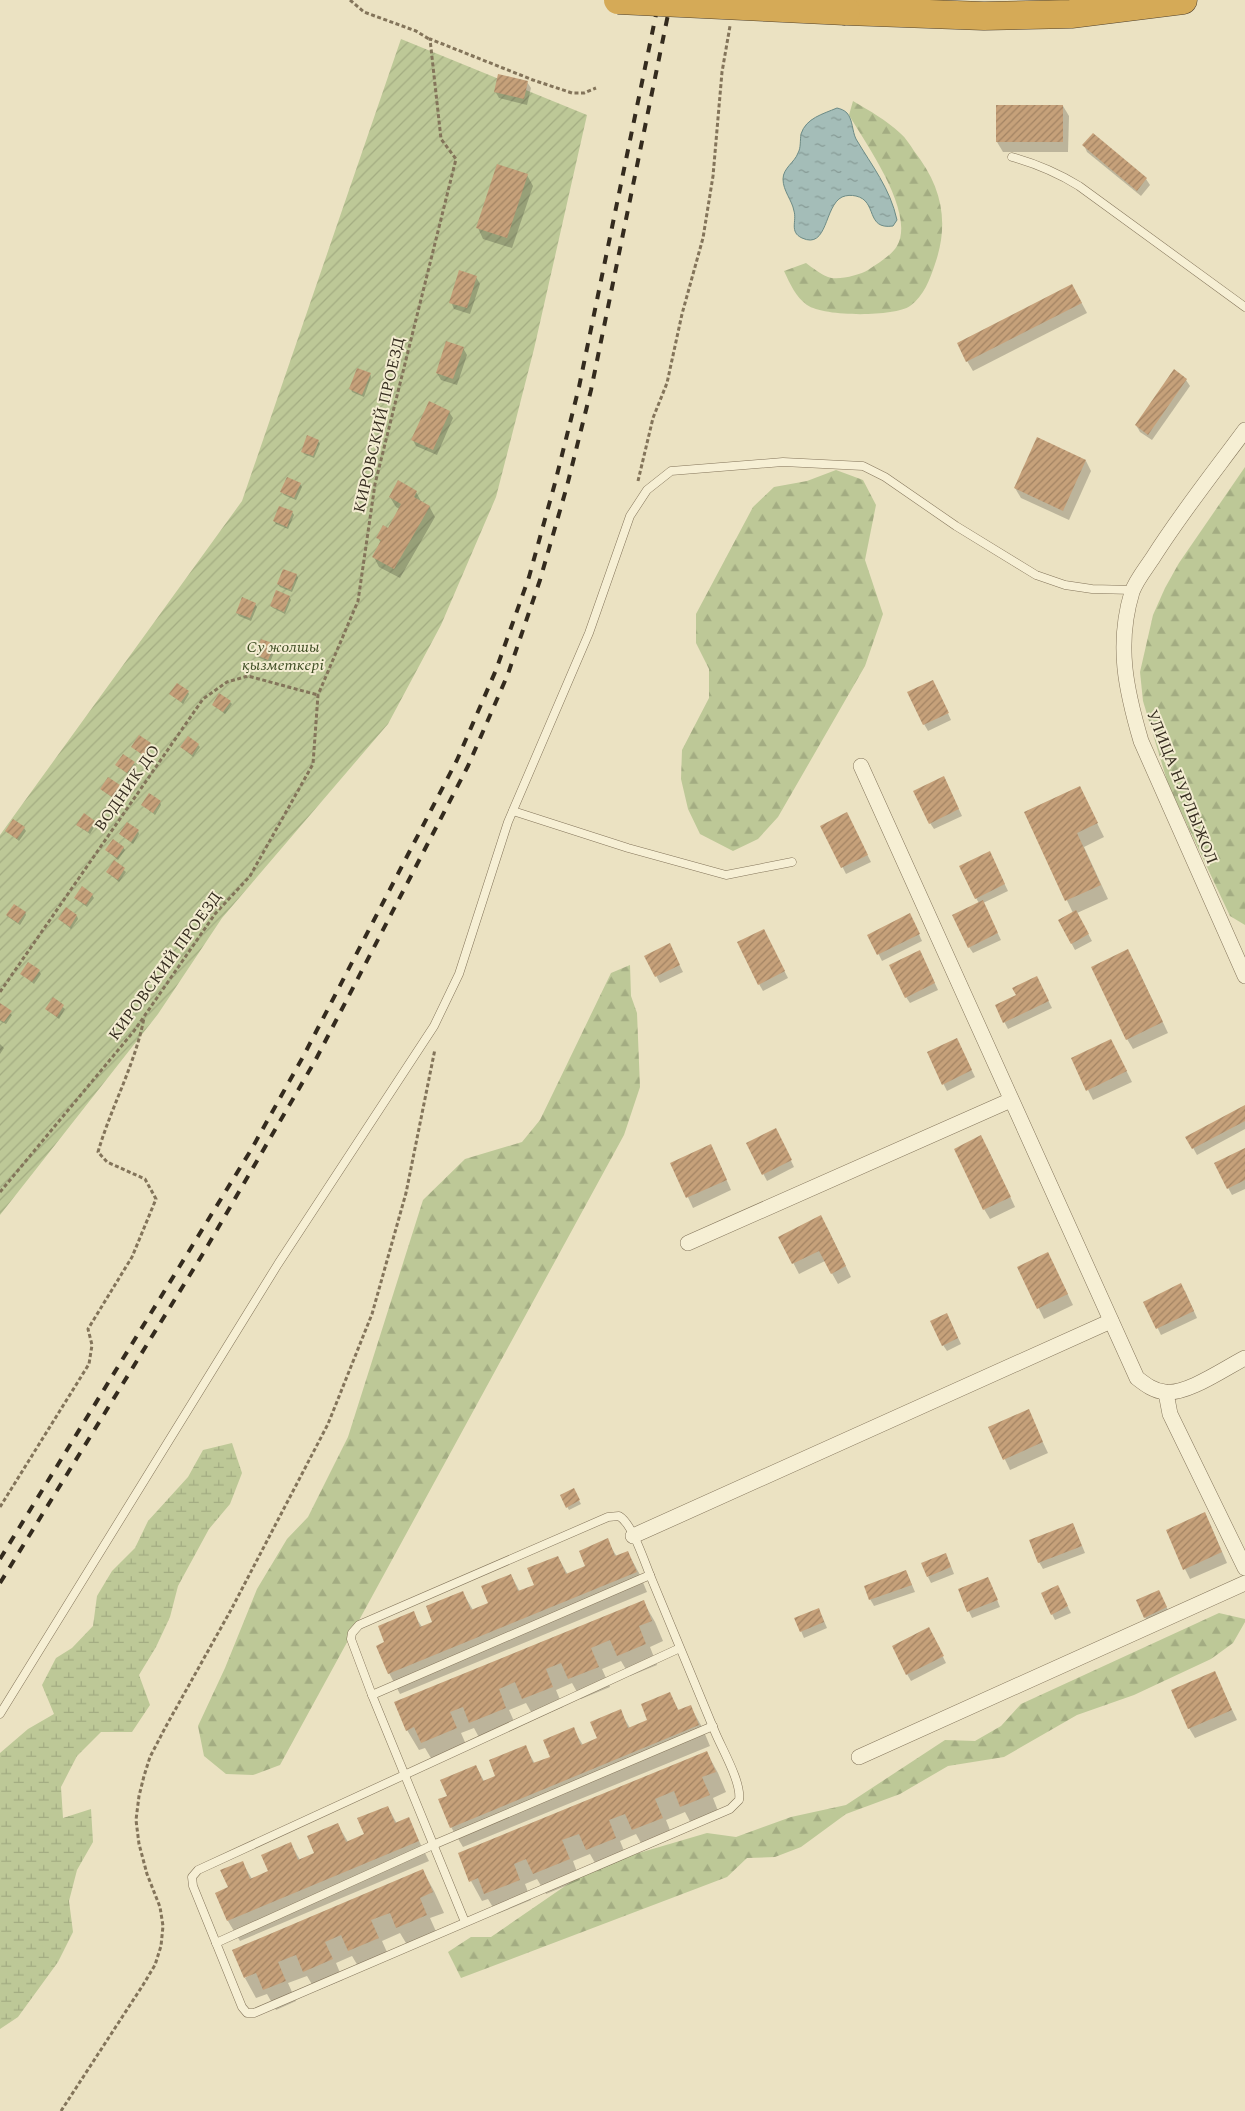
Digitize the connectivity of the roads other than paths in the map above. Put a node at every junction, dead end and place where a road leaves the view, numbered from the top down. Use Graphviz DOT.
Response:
graph roads {
  1 [pos="618,0"];
  2 [pos="1183,0"];
  3 [pos="1012,157"];
  4 [pos="1245,306"];
  5 [pos="1245,430"];
  6 [pos="1133,590"];
  7 [pos="860,766"];
  8 [pos="513,811"];
  9 [pos="792,862"];
  10 [pos="1245,976"];
  11 [pos="1011,1100"];
  12 [pos="688,1243"];
  13 [pos="1111,1321"];
  14 [pos="1245,1358"];
  15 [pos="1166,1393"];
  16 [pos="633,1536"];
  17 [pos="1245,1568"];
  18 [pos="650,1576"];
  19 [pos="1245,1583"];
  20 [pos="680,1648"];
  21 [pos="372,1694"];
  22 [pos="0,1714"];
  23 [pos="713,1726"];
  24 [pos="859,1757"];
  25 [pos="405,1775"];
  26 [pos="434,1845"];
  27 [pos="465,1922"];
  28 [pos="216,1943"];
  1 -- 2 [label="highway, bridge"];
  3 -- 4 [label="lane"];
  5 -- 6 [label="street, УЛИЦА НУРЛЫЖОЛ"];
  6 -- 8 [label="lane"];
  6 -- 10 [label="street, УЛИЦА НУРЛЫЖОЛ"];
  7 -- 11 [label="street"];
  8 -- 9 [label="lane"];
  8 -- 22 [label="lane"];
  11 -- 12 [label="street"];
  11 -- 13 [label="street"];
  13 -- 15 [label="street"];
  13 -- 16 [label="street"];
  14 -- 15 [label="street"];
  15 -- 17 [label="street"];
  16 -- 18 [label="lane"];
  16 -- 21 [label="lane"];
  18 -- 20 [label="lane"];
  18 -- 21 [label="lane"];
  19 -- 24 [label="street"];
  20 -- 23 [label="lane"];
  20 -- 25 [label="lane"];
  21 -- 25 [label="lane"];
  23 -- 26 [label="lane"];
  23 -- 27 [label="lane"];
  25 -- 26 [label="lane"];
  25 -- 28 [label="lane"];
  26 -- 27 [label="lane"];
  26 -- 28 [label="lane"];
  27 -- 28 [label="lane"];
}
